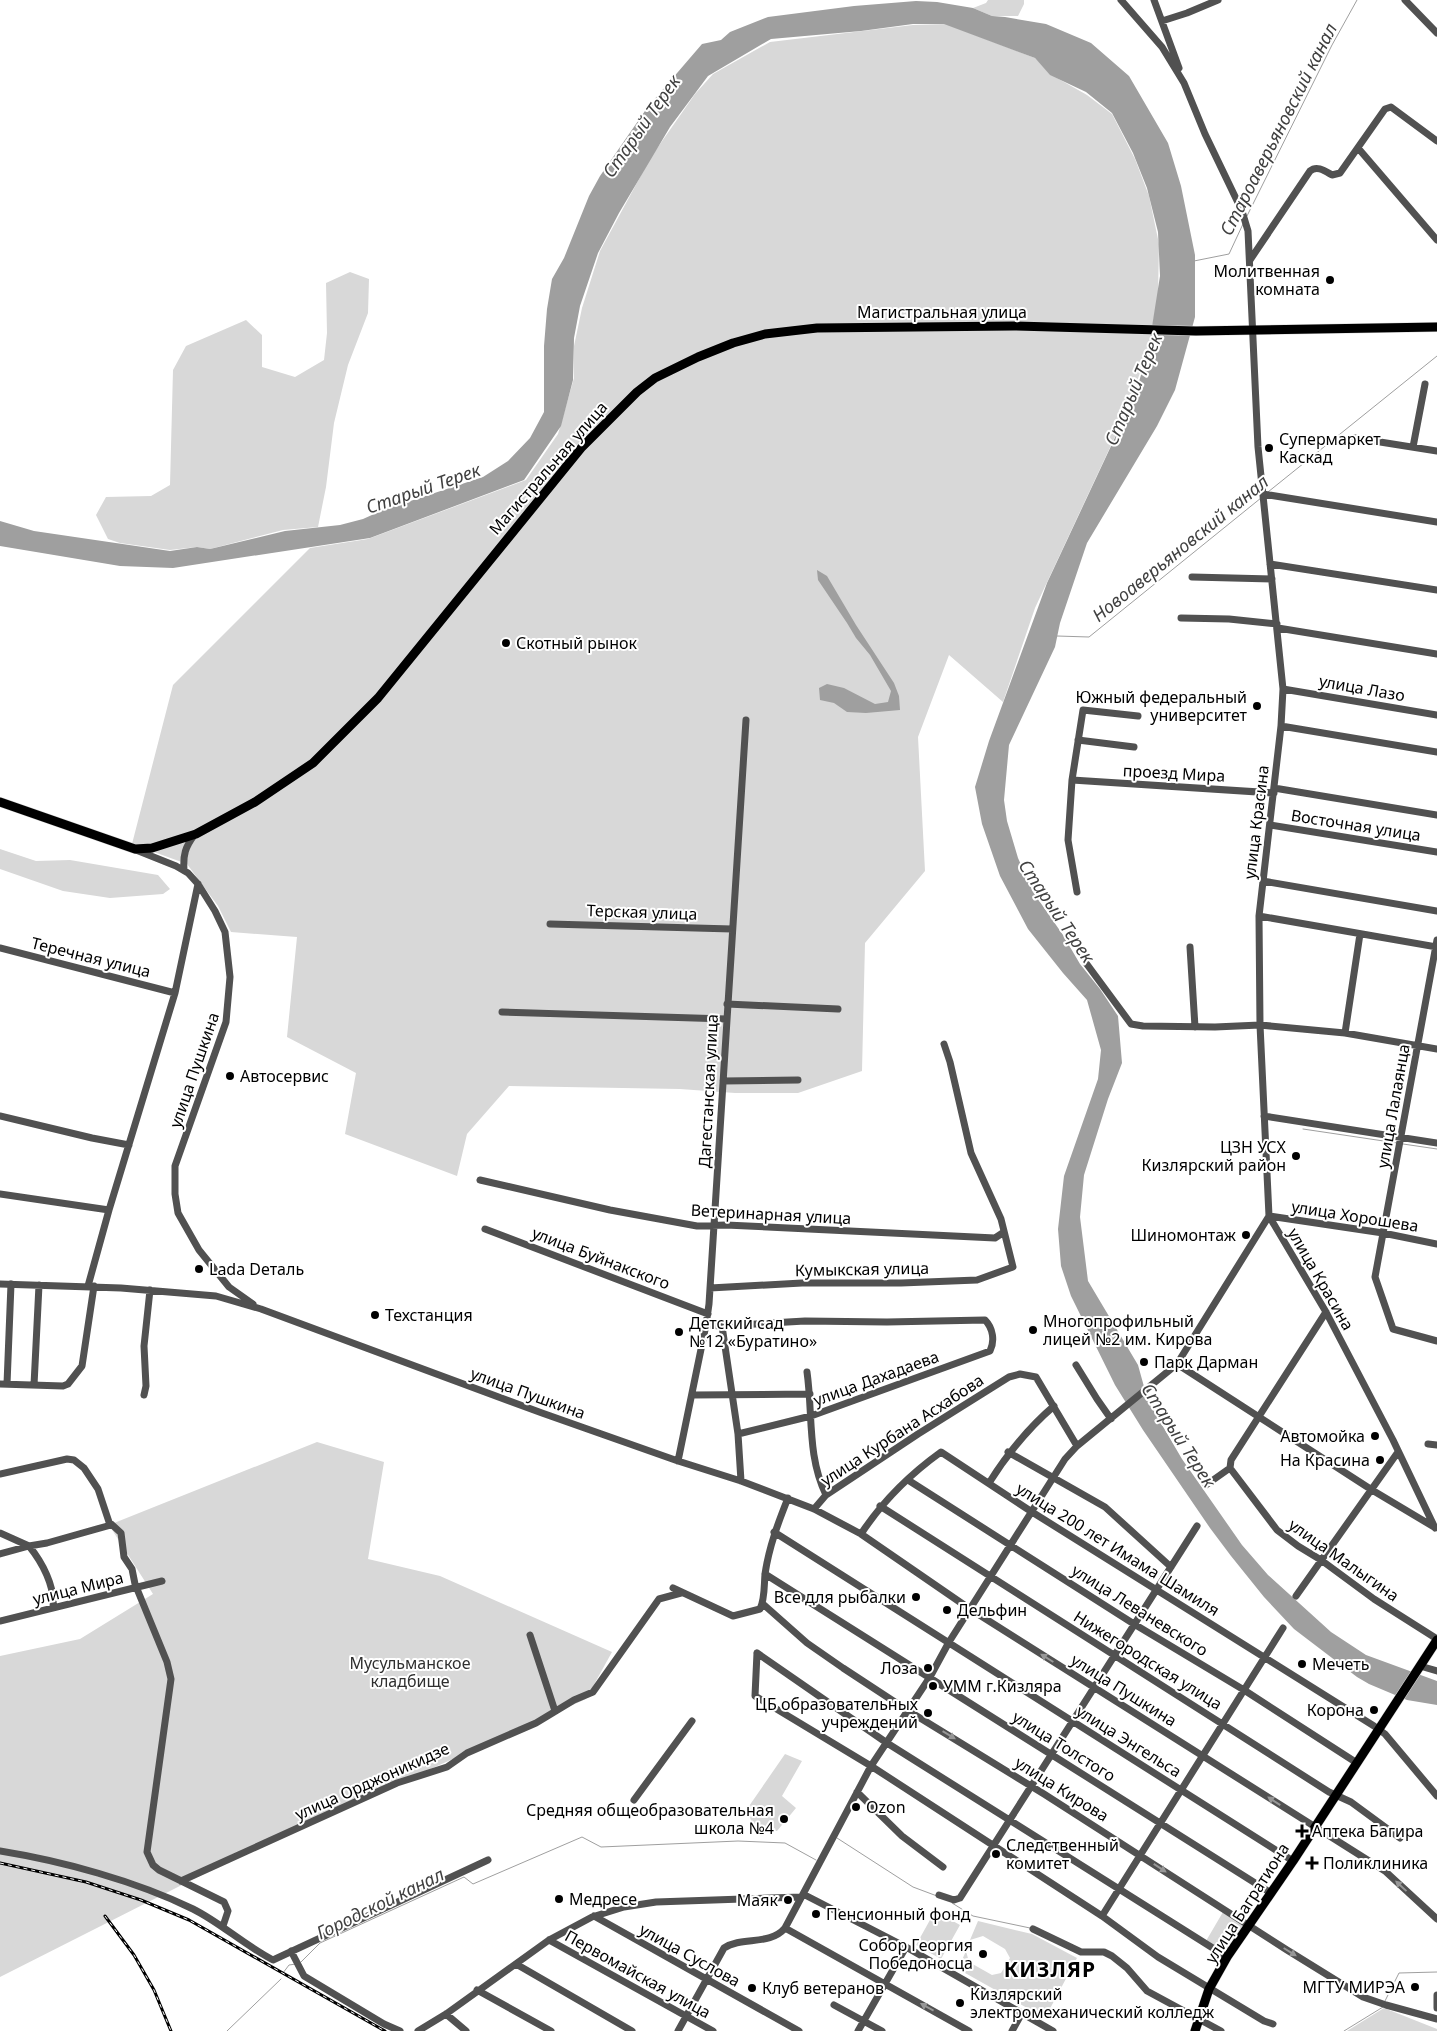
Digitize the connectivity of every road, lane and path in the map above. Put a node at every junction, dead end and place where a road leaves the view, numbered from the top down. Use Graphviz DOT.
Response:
graph roads {
  1 [pos="1121,0"];
  2 [pos="1154,0"];
  3 [pos="1218,0"];
  4 [pos="1405,0"];
  5 [pos="1162,21"];
  6 [pos="1437,33"];
  7 [pos="1184,83"];
  8 [pos="1437,141"];
  9 [pos="1358,148"];
  10 [pos="1437,240"];
  11 [pos="1250,260"];
  12 [pos="1437,327"];
  13 [pos="1252,330"];
  14 [pos="1424,384"];
  15 [pos="1355,438"];
  16 [pos="1413,447"];
  17 [pos="1437,451"];
  18 [pos="1262,494"];
  19 [pos="1437,522"];
  20 [pos="1270,564"];
  21 [pos="1192,577"];
  22 [pos="1272,579"];
  23 [pos="1437,590"];
  24 [pos="1181,618"];
  25 [pos="1278,626"];
  26 [pos="1437,654"];
  27 [pos="1283,689"];
  28 [pos="1437,715"];
  29 [pos="1138,716"];
  30 [pos="746,720"];
  31 [pos="1281,726"];
  32 [pos="1078,740"];
  33 [pos="1134,747"];
  34 [pos="1437,752"];
  35 [pos="1072,780"];
  36 [pos="1274,790"];
  37 [pos="0,802"];
  38 [pos="1437,815"];
  39 [pos="1270,825"];
  40 [pos="196,834"];
  41 [pos="135,849"];
  42 [pos="1437,852"];
  43 [pos="184,870"];
  44 [pos="1263,881"];
  45 [pos="198,884"];
  46 [pos="1077,892"];
  47 [pos="1437,911"];
  48 [pos="1259,916"];
  49 [pos="550,924"];
  50 [pos="732,929"];
  51 [pos="1360,934"];
  52 [pos="1437,945"];
  53 [pos="1190,947"];
  54 [pos="0,948"];
  55 [pos="1086,963"];
  56 [pos="175,993"];
  57 [pos="727,1004"];
  58 [pos="838,1009"];
  59 [pos="502,1012"];
  60 [pos="726,1020"];
  61 [pos="1260,1024"];
  62 [pos="1195,1027"];
  63 [pos="1345,1033"];
  64 [pos="944,1044"];
  65 [pos="1418,1045"];
  66 [pos="1437,1049"];
  67 [pos="798,1080"];
  68 [pos="723,1081"];
  69 [pos="0,1116"];
  70 [pos="1264,1116"];
  71 [pos="1400,1138"];
  72 [pos="1437,1143"];
  73 [pos="129,1145"];
  74 [pos="480,1180"];
  75 [pos="0,1194"];
  76 [pos="108,1210"];
  77 [pos="1269,1216"];
  78 [pos="714,1226"];
  79 [pos="485,1229"];
  80 [pos="1004,1232"];
  81 [pos="1383,1233"];
  82 [pos="1437,1244"];
  83 [pos="0,1284"];
  84 [pos="12,1284"];
  85 [pos="39,1285"];
  86 [pos="91,1286"];
  87 [pos="710,1288"];
  88 [pos="150,1290"];
  89 [pos="261,1309"];
  90 [pos="1326,1312"];
  91 [pos="708,1314"];
  92 [pos="706,1325"];
  93 [pos="722,1326"];
  94 [pos="1437,1341"];
  95 [pos="1177,1364"];
  96 [pos="1076,1365"];
  97 [pos="807,1372"];
  98 [pos="3,1384"];
  99 [pos="34,1385"];
  100 [pos="810,1394"];
  101 [pos="144,1395"];
  102 [pos="692,1395"];
  103 [pos="732,1396"];
  104 [pos="1054,1406"];
  105 [pos="811,1416"];
  106 [pos="1111,1418"];
  107 [pos="1259,1418"];
  108 [pos="738,1434"];
  109 [pos="1428,1444"];
  110 [pos="1437,1445"];
  111 [pos="1077,1446"];
  112 [pos="1008,1452"];
  113 [pos="1398,1452"];
  114 [pos="678,1462"];
  115 [pos="1230,1468"];
  116 [pos="0,1474"];
  117 [pos="1055,1477"];
  118 [pos="908,1480"];
  119 [pos="741,1481"];
  120 [pos="989,1483"];
  121 [pos="1206,1485"];
  122 [pos="1372,1490"];
  123 [pos="826,1495"];
  124 [pos="788,1498"];
  125 [pos="880,1506"];
  126 [pos="814,1509"];
  127 [pos="1032,1512"];
  128 [pos="111,1525"];
  129 [pos="1197,1526"];
  130 [pos="1436,1528"];
  131 [pos="774,1532"];
  132 [pos="0,1533"];
  133 [pos="860,1534"];
  134 [pos="47,1543"];
  135 [pos="1012,1545"];
  136 [pos="29,1546"];
  137 [pos="0,1554"];
  138 [pos="40,1559"];
  139 [pos="1322,1560"];
  140 [pos="1171,1567"];
  141 [pos="765,1574"];
  142 [pos="991,1578"];
  143 [pos="162,1582"];
  144 [pos="136,1588"];
  145 [pos="673,1588"];
  146 [pos="1156,1590"];
  147 [pos="682,1593"];
  148 [pos="1296,1596"];
  149 [pos="763,1604"];
  150 [pos="53,1607"];
  151 [pos="970,1609"];
  152 [pos="0,1621"];
  153 [pos="1134,1624"];
  154 [pos="1283,1628"];
  155 [pos="530,1635"];
  156 [pos="1437,1639"];
  157 [pos="949,1642"];
  158 [pos="1115,1656"];
  159 [pos="1265,1657"];
  160 [pos="1419,1668"];
  161 [pos="1437,1671"];
  162 [pos="930,1677"];
  163 [pos="1094,1688"];
  164 [pos="1244,1690"];
  165 [pos="907,1710"];
  166 [pos="555,1712"];
  167 [pos="692,1720"];
  168 [pos="1072,1722"];
  169 [pos="1223,1723"];
  170 [pos="1380,1729"];
  171 [pos="887,1743"];
  172 [pos="1052,1754"];
  173 [pos="1203,1756"];
  174 [pos="1357,1763"];
  175 [pos="871,1766"];
  176 [pos="1032,1786"];
  177 [pos="1181,1790"];
  178 [pos="856,1792"];
  179 [pos="1336,1795"];
  180 [pos="1437,1796"];
  181 [pos="634,1800"];
  182 [pos="1010,1819"];
  183 [pos="1160,1823"];
  184 [pos="1315,1827"];
  185 [pos="1400,1838"];
  186 [pos="994,1845"];
  187 [pos="0,1851"];
  188 [pos="1140,1855"];
  189 [pos="488,1860"];
  190 [pos="1293,1860"];
  191 [pos="943,1867"];
  192 [pos="181,1881"];
  193 [pos="1119,1889"];
  194 [pos="1271,1893"];
  195 [pos="802,1895"];
  196 [pos="940,1895"];
  197 [pos="594,1916"];
  198 [pos="1102,1916"];
  199 [pos="1437,1919"];
  200 [pos="223,1926"];
  201 [pos="1249,1926"];
  202 [pos="1033,1929"];
  203 [pos="784,1930"];
  204 [pos="549,1940"];
  205 [pos="906,1946"];
  206 [pos="291,1951"];
  207 [pos="1228,1957"];
  208 [pos="516,1964"];
  209 [pos="706,1980"];
  210 [pos="885,1984"];
  211 [pos="478,1990"];
  212 [pos="1209,1990"];
  213 [pos="1437,1995"];
  214 [pos="834,2005"];
  215 [pos="1437,2008"];
  216 [pos="1022,2012"];
  217 [pos="446,2014"];
  218 [pos="687,2016"];
  219 [pos="1200,2018"];
  220 [pos="1437,2019"];
  221 [pos="864,2021"];
  222 [pos="1273,2024"];
  223 [pos="400,2031"];
  224 [pos="418,2031"];
  225 [pos="466,2031"];
  226 [pos="551,2031"];
  227 [pos="632,2031"];
  228 [pos="678,2031"];
  229 [pos="713,2031"];
  230 [pos="798,2031"];
  231 [pos="858,2031"];
  232 [pos="882,2031"];
  233 [pos="969,2031"];
  234 [pos="1012,2031"];
  235 [pos="1053,2031"];
  236 [pos="1195,2031"];
  237 [pos="1221,2031"];
  1 -- 7 [label="street"];
  2 -- 5 [label="street"];
  3 -- 5 [label="street"];
  4 -- 6 [label="street"];
  5 -- 7 [label="street"];
  7 -- 11 [label="street, улица Красина"];
  8 -- 9 [label="street"];
  9 -- 10 [label="street"];
  9 -- 11 [label="street"];
  11 -- 13 [label="street, улица Красина"];
  12 -- 13 [label="main road, Магистральная улица"];
  13 -- 18 [label="street, улица Красина"];
  13 -- 40 [label="main road, Магистральная улица"];
  14 -- 16 [label="street"];
  15 -- 16 [label="street"];
  16 -- 17 [label="street"];
  18 -- 19 [label="street"];
  18 -- 20 [label="street, улица Красина"];
  20 -- 22 [label="street, улица Красина"];
  20 -- 23 [label="street"];
  21 -- 22 [label="street"];
  22 -- 25 [label="street, улица Красина"];
  24 -- 25 [label="street"];
  25 -- 26 [label="street"];
  25 -- 27 [label="street, улица Красина"];
  27 -- 28 [label="street, улица Лазо"];
  27 -- 31 [label="street, улица Красина"];
  29 -- 32 [label="street"];
  30 -- 50 [label="street, Дагестанская улица"];
  31 -- 34 [label="street"];
  31 -- 36 [label="street, улица Красина"];
  32 -- 33 [label="street"];
  32 -- 35 [label="street"];
  35 -- 36 [label="street, проезд Мира"];
  35 -- 46 [label="street"];
  36 -- 38 [label="street, проезд Мира"];
  36 -- 39 [label="street, улица Красина"];
  37 -- 41 [label="main road, Магистральная улица"];
  39 -- 42 [label="street, Восточная улица"];
  39 -- 44 [label="street, улица Красина"];
  40 -- 41 [label="main road, Магистральная улица"];
  40 -- 43 [label="street"];
  41 -- 43 [label="street, улица Пушкина"];
  43 -- 45 [label="street, улица Пушкина"];
  44 -- 47 [label="street"];
  44 -- 48 [label="street, улица Красина"];
  45 -- 56 [label="street"];
  45 -- 89 [label="street, улица Пушкина"];
  48 -- 51 [label="street"];
  48 -- 61 [label="street, улица Красина"];
  49 -- 50 [label="street, Терская улица"];
  50 -- 57 [label="street, Дагестанская улица"];
  51 -- 52 [label="street"];
  51 -- 63 [label="street"];
  52 -- 65 [label="street, улица Лалаянца"];
  53 -- 62 [label="street"];
  54 -- 56 [label="street, Теречная улица"];
  55 -- 62 [label="street"];
  56 -- 73 [label="street"];
  57 -- 58 [label="street"];
  57 -- 60 [label="street, Дагестанская улица"];
  59 -- 60 [label="street"];
  60 -- 68 [label="street, Дагестанская улица"];
  61 -- 62 [label="street"];
  61 -- 63 [label="street"];
  61 -- 70 [label="street, улица Красина"];
  63 -- 65 [label="street"];
  64 -- 80 [label="street"];
  65 -- 66 [label="street"];
  65 -- 71 [label="street, улица Лалаянца"];
  67 -- 68 [label="street"];
  68 -- 78 [label="street, Дагестанская улица"];
  69 -- 73 [label="street"];
  70 -- 71 [label="street"];
  70 -- 77 [label="street, улица Красина"];
  71 -- 72 [label="street"];
  71 -- 81 [label="street, улица Лалаянца"];
  73 -- 76 [label="street"];
  74 -- 78 [label="street, Ветеринарная улица"];
  75 -- 76 [label="street"];
  76 -- 86 [label="street"];
  77 -- 81 [label="street, улица Хорошева"];
  77 -- 90 [label="street, улица Красина"];
  77 -- 95 [label="street"];
  78 -- 80 [label="street, Ветеринарная улица"];
  78 -- 87 [label="street, Дагестанская улица"];
  79 -- 91 [label="street, улица Буйнакского"];
  80 -- 87 [label="street, Кумыкская улица"];
  81 -- 82 [label="street, улица Хорошева"];
  81 -- 94 [label="street, улица Лалаянца"];
  83 -- 84 [label="street, улица Пушкина"];
  84 -- 85 [label="street, улица Пушкина"];
  84 -- 98 [label="street"];
  85 -- 86 [label="street, улица Пушкина"];
  85 -- 99 [label="street"];
  86 -- 88 [label="street, улица Пушкина"];
  86 -- 99 [label="street"];
  87 -- 91 [label="street, Дагестанская улица"];
  88 -- 89 [label="street, улица Пушкина"];
  88 -- 101 [label="street"];
  89 -- 114 [label="street, улица Пушкина"];
  90 -- 107 [label="street"];
  90 -- 113 [label="street, улица Красина"];
  91 -- 92 [label="street, Дагестанская улица"];
  92 -- 93 [label="street"];
  92 -- 102 [label="street, Дагестанская улица"];
  93 -- 103 [label="street"];
  93 -- 105 [label="street, улица Дахадаева"];
  95 -- 106 [label="street"];
  95 -- 107 [label="street"];
  96 -- 106 [label="street"];
  97 -- 100 [label="street"];
  98 -- 99 [label="street"];
  100 -- 103 [label="street"];
  100 -- 105 [label="street"];
  102 -- 103 [label="street"];
  102 -- 114 [label="street, Дагестанская улица"];
  103 -- 108 [label="street"];
  104 -- 111 [label="street"];
  104 -- 112 [label="street"];
  104 -- 123 [label="street, улица Курбана Асхабова"];
  105 -- 108 [label="street, улица Дахадаева"];
  105 -- 123 [label="street"];
  106 -- 111 [label="street"];
  107 -- 115 [label="street"];
  107 -- 122 [label="street"];
  108 -- 119 [label="street"];
  109 -- 110 [label="street"];
  111 -- 117 [label="street"];
  112 -- 117 [label="street"];
  112 -- 120 [label="street"];
  113 -- 122 [label="street"];
  113 -- 130 [label="street, улица Красина"];
  114 -- 119 [label="street, улица Пушкина"];
  115 -- 121 [label="street"];
  115 -- 139 [label="street, улица Малыгина"];
  116 -- 128 [label="street"];
  117 -- 127 [label="street"];
  117 -- 140 [label="street"];
  118 -- 120 [label="street, улица 200 лет Имама Шамиля"];
  118 -- 125 [label="street, улица 200 лет Имама Шамиля"];
  118 -- 135 [label="street, улица Леваневского"];
  119 -- 124 [label="street, улица Пушкина"];
  120 -- 127 [label="street, улица 200 лет Имама Шамиля"];
  122 -- 130 [label="street"];
  122 -- 139 [label="street"];
  123 -- 126 [label="street, улица Курбана Асхабова"];
  124 -- 126 [label="street, улица Пушкина"];
  124 -- 131 [label="street"];
  125 -- 133 [label="street, улица 200 лет Имама Шамиля"];
  125 -- 142 [label="street, Нижегородская улица"];
  126 -- 133 [label="street, улица Пушкина"];
  127 -- 135 [label="street"];
  127 -- 146 [label="street, улица 200 лет Имама Шамиля"];
  128 -- 134 [label="street"];
  128 -- 144 [label="street"];
  129 -- 140 [label="street"];
  131 -- 141 [label="street"];
  131 -- 157 [label="street, улица Энгельса"];
  132 -- 136 [label="street"];
  133 -- 151 [label="street, улица Пушкина"];
  134 -- 136 [label="street"];
  134 -- 138 [label="street"];
  135 -- 142 [label="street"];
  135 -- 153 [label="street, улица Леваневского"];
  136 -- 137 [label="street"];
  136 -- 138 [label="street"];
  138 -- 150 [label="street"];
  139 -- 148 [label="street"];
  139 -- 156 [label="street, улица Малыгина"];
  140 -- 146 [label="street"];
  141 -- 149 [label="street"];
  141 -- 162 [label="street, улица Толстого"];
  142 -- 151 [label="street"];
  142 -- 158 [label="street, Нижегородская улица"];
  143 -- 144 [label="street, улица Мира"];
  144 -- 150 [label="street, улица Мира"];
  144 -- 192 [label="street"];
  145 -- 147 [label="street"];
  146 -- 153 [label="street"];
  146 -- 159 [label="street, улица 200 лет Имама Шамиля"];
  147 -- 149 [label="street"];
  147 -- 166 [label="street, улица Орджоникидзе"];
  149 -- 165 [label="street, улица Кирова"];
  150 -- 152 [label="street, улица Мира"];
  151 -- 157 [label="street"];
  163 -- 151 [label="street, улица Пушкина, one-way"];
  153 -- 158 [label="street"];
  153 -- 164 [label="street, улица Леваневского"];
  154 -- 159 [label="street"];
  155 -- 166 [label="street"];
  156 -- 160 [label="main road"];
  157 -- 162 [label="street"];
  157 -- 168 [label="street, улица Энгельса"];
  158 -- 163 [label="street"];
  158 -- 169 [label="street, Нижегородская улица"];
  159 -- 164 [label="street"];
  159 -- 170 [label="street, улица 200 лет Имама Шамиля"];
  160 -- 161 [label="street"];
  160 -- 170 [label="main road, улица Багратиона"];
  162 -- 165 [label="street"];
  162 -- 172 [label="street, улица Толстого"];
  163 -- 168 [label="street"];
  163 -- 173 [label="street, улица Пушкина"];
  164 -- 169 [label="street"];
  164 -- 174 [label="street, улица Леваневского"];
  165 -- 171 [label="street"];
  165 -- 176 [label="street, улица Кирова, one-way"];
  166 -- 192 [label="street, улица Орджоникидзе"];
  167 -- 181 [label="street"];
  168 -- 172 [label="street"];
  168 -- 177 [label="street, улица Энгельса"];
  169 -- 173 [label="street"];
  169 -- 179 [label="street, Нижегородская улица"];
  170 -- 174 [label="main road, улица Багратиона"];
  170 -- 180 [label="street, улица 200 лет Имама Шамиля"];
  171 -- 175 [label="street"];
  171 -- 175 [label="street"];
  171 -- 182 [label="street"];
  172 -- 176 [label="street"];
  172 -- 183 [label="street, улица Толстого"];
  173 -- 177 [label="street"];
  184 -- 173 [label="street, улица Пушкина, one-way"];
  174 -- 179 [label="main road, улица Багратиона"];
  175 -- 178 [label="street"];
  175 -- 186 [label="street"];
  176 -- 182 [label="street"];
  176 -- 188 [label="street, улица Кирова"];
  177 -- 183 [label="street"];
  177 -- 190 [label="street, улица Энгельса"];
  178 -- 191 [label="street"];
  178 -- 195 [label="street"];
  179 -- 184 [label="main road, улица Багратиона"];
  179 -- 185 [label="street, Нижегородская улица"];
  182 -- 186 [label="street"];
  182 -- 193 [label="street"];
  183 -- 188 [label="street"];
  183 -- 194 [label="street, улица Толстого"];
  184 -- 190 [label="main road, улица Багратиона"];
  199 -- 184 [label="street, улица Пушкина, one-way"];
  186 -- 196 [label="street"];
  186 -- 198 [label="street"];
  187 -- 200 [label="street"];
  188 -- 193 [label="street"];
  188 -- 201 [label="street, улица Кирова, one-way"];
  189 -- 206 [label="street"];
  190 -- 194 [label="main road, улица Багратиона"];
  192 -- 200 [label="street"];
  193 -- 198 [label="street"];
  193 -- 207 [label="street"];
  194 -- 201 [label="main road, улица Багратиона"];
  195 -- 197 [label="street"];
  195 -- 203 [label="street"];
  195 -- 205 [label="street"];
  197 -- 204 [label="street"];
  197 -- 209 [label="street, улица Суслова"];
  198 -- 212 [label="street"];
  200 -- 206 [label="street"];
  201 -- 207 [label="main road, улица Багратиона"];
  201 -- 220 [label="street, улица Кирова, one-way"];
  202 -- 219 [label="street"];
  203 -- 209 [label="street"];
  203 -- 210 [label="street"];
  204 -- 208 [label="street"];
  204 -- 218 [label="street, Первомайская улица"];
  205 -- 210 [label="street"];
  205 -- 216 [label="street"];
  206 -- 223 [label="street"];
  207 -- 212 [label="main road, улица Багратиона"];
  208 -- 211 [label="street"];
  208 -- 227 [label="street"];
  209 -- 218 [label="street"];
  209 -- 230 [label="street, улица Суслова"];
  210 -- 221 [label="street"];
  233 -- 210 [label="street, one-way"];
  211 -- 217 [label="street"];
  211 -- 226 [label="street"];
  212 -- 219 [label="main road, улица Багратиона"];
  212 -- 222 [label="street"];
  213 -- 215 [label="street"];
  214 -- 221 [label="street"];
  216 -- 234 [label="street"];
  216 -- 235 [label="street"];
  217 -- 224 [label="street"];
  217 -- 225 [label="street"];
  218 -- 228 [label="street"];
  218 -- 229 [label="street, Первомайская улица"];
  219 -- 236 [label="main road, улица Багратиона"];
  219 -- 237 [label="street"];
  221 -- 231 [label="street"];
  221 -- 232 [label="street"];
}
